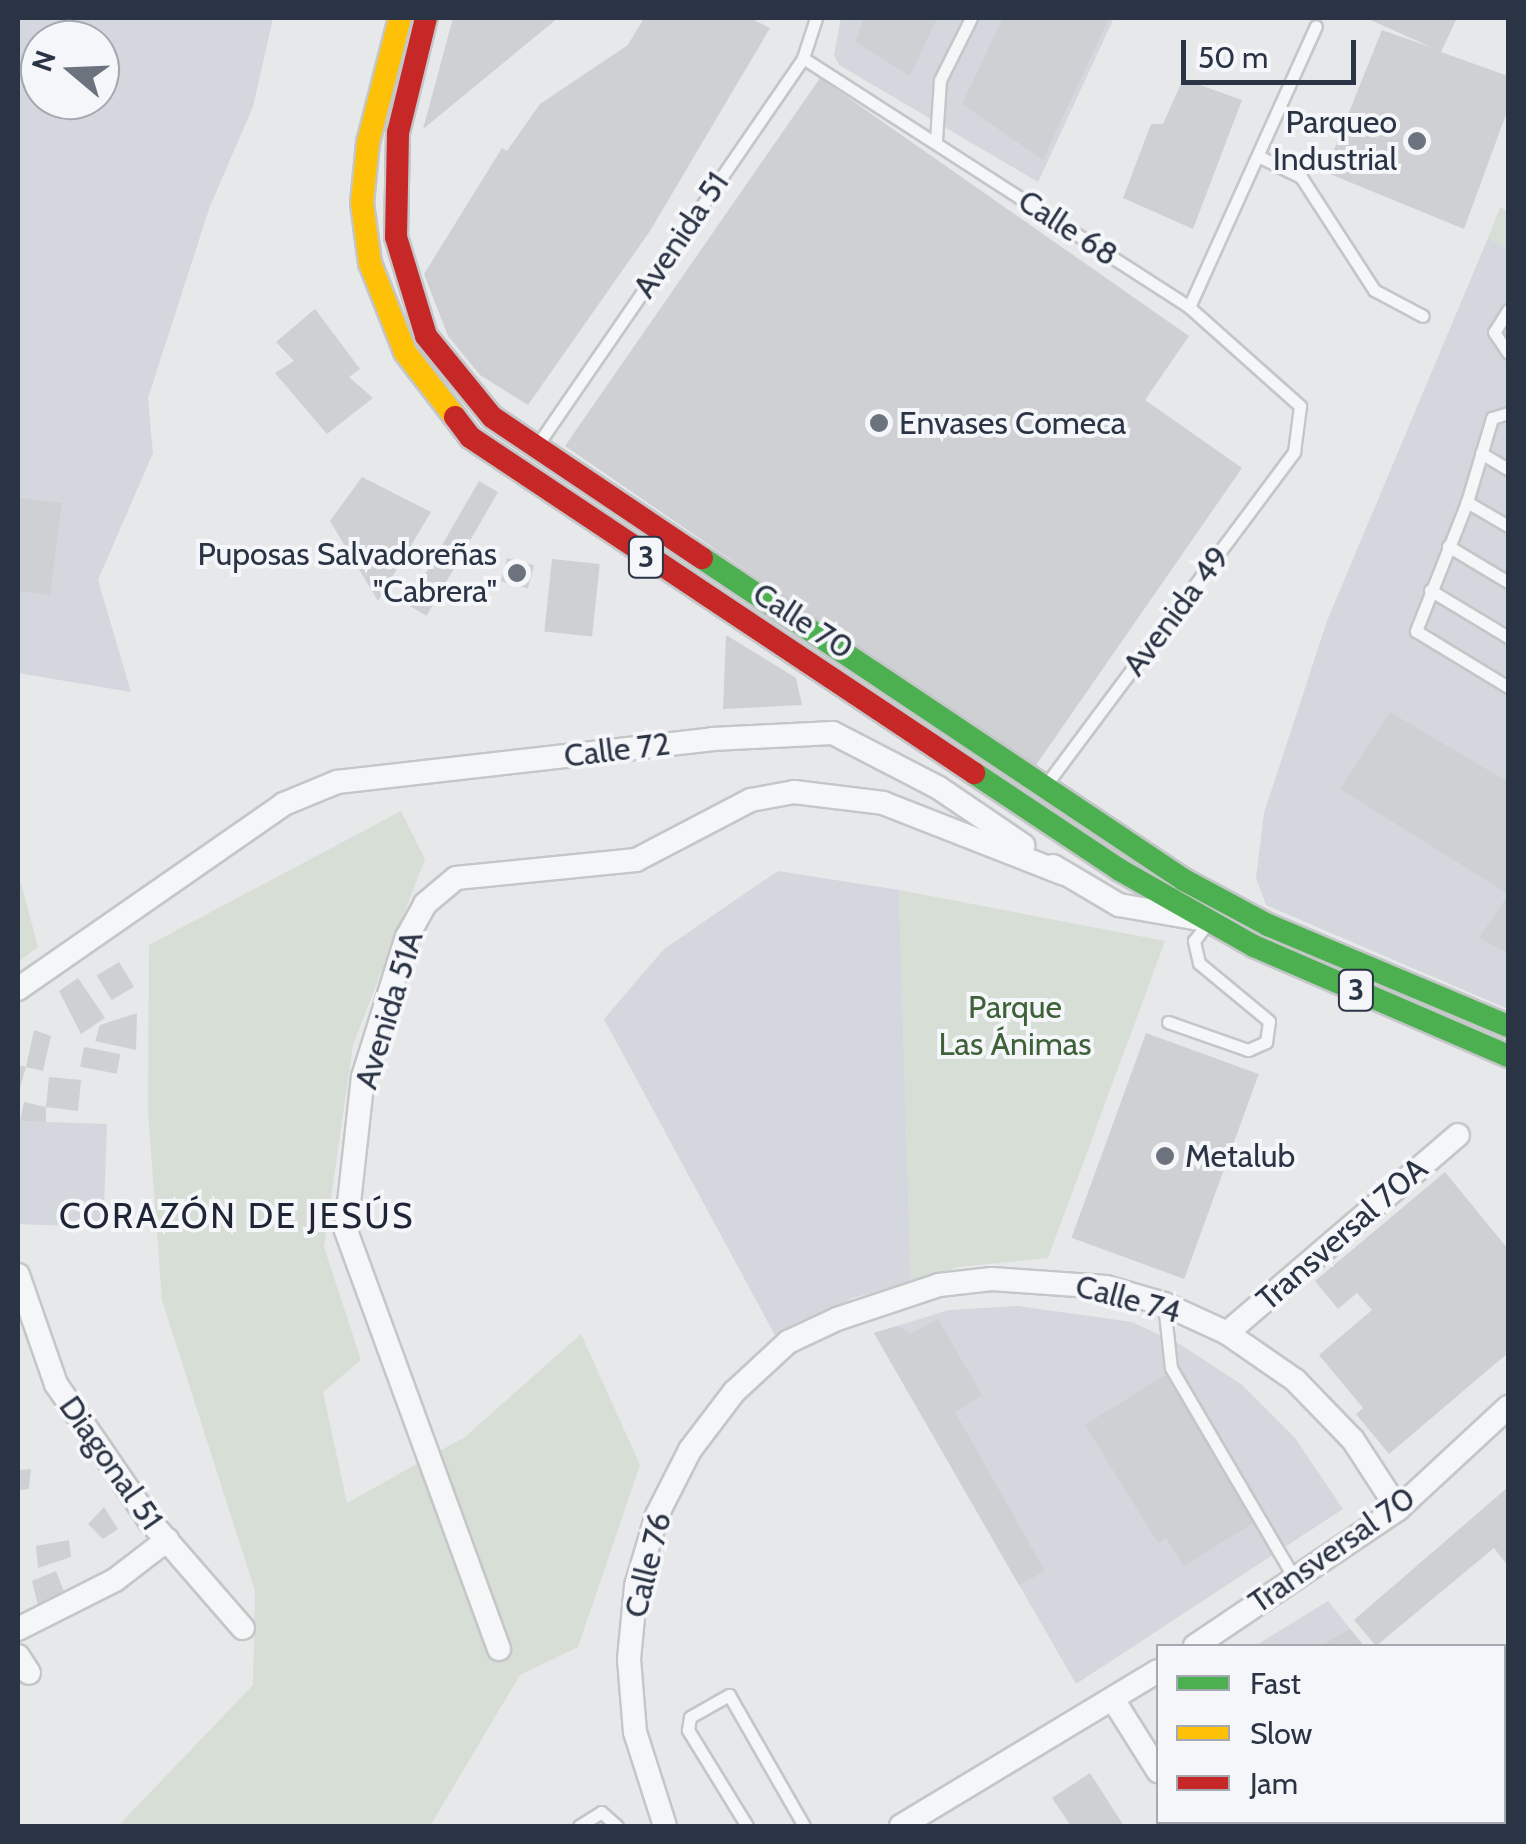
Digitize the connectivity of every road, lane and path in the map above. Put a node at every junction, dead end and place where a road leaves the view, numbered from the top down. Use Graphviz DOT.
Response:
graph roads {
  1 [pos="400,18"];
  2 [pos="426,18"];
  3 [pos="816,18"];
  4 [pos="971,18"];
  5 [pos="1316,26"];
  6 [pos="803,58"];
  7 [pos="936,140"];
  8 [pos="1258,156"];
  9 [pos="1189,307"];
  10 [pos="1508,310"];
  11 [pos="1423,316"];
  12 [pos="1508,352"];
  13 [pos="1508,413"];
  14 [pos="1302,428"];
  15 [pos="536,448"];
  16 [pos="1481,453"];
  17 [pos="1508,469"];
  18 [pos="1467,502"];
  19 [pos="1508,526"];
  20 [pos="1448,546"];
  21 [pos="1508,582"];
  22 [pos="1430,590"];
  23 [pos="1508,637"];
  24 [pos="1508,687"];
  25 [pos="1043,789"];
  26 [pos="1064,874"];
  27 [pos="1219,900"];
  28 [pos="1207,921"];
  29 [pos="18,989"];
  30 [pos="1168,1022"];
  31 [pos="1508,1026"];
  32 [pos="1508,1056"];
  33 [pos="1458,1135"];
  34 [pos="18,1275"];
  35 [pos="1164,1304"];
  36 [pos="1227,1333"];
  37 [pos="788,1342"];
  38 [pos="1508,1407"];
  39 [pos="1398,1510"];
  40 [pos="167,1540"];
  41 [pos="1295,1579"];
  42 [pos="244,1628"];
  43 [pos="18,1629"];
  44 [pos="1198,1644"];
  45 [pos="498,1649"];
  46 [pos="1156,1672"];
  47 [pos="1114,1702"];
  48 [pos="1156,1769"];
  49 [pos="579,1826"];
  50 [pos="617,1826"];
  51 [pos="665,1826"];
  52 [pos="747,1826"];
  53 [pos="804,1826"];
  54 [pos="901,1826"];
  1 -- 28 [label="main road, Calle 70 / 3"];
  2 -- 15 [label="main road, Calle 70 / 3"];
  3 -- 6 [label="lane, Avenida 51"];
  4 -- 7 [label="lane"];
  5 -- 8 [label="lane"];
  6 -- 7 [label="lane, Calle 68"];
  6 -- 15 [label="lane, Avenida 51"];
  7 -- 9 [label="lane, Calle 68"];
  8 -- 9 [label="lane"];
  8 -- 11 [label="lane"];
  9 -- 14 [label="lane, Calle 68"];
  10 -- 12 [label="lane"];
  13 -- 16 [label="lane"];
  14 -- 25 [label="lane, Avenida 49"];
  15 -- 25 [label="main road, Calle 70 / 3"];
  16 -- 17 [label="lane"];
  16 -- 18 [label="lane"];
  18 -- 19 [label="lane"];
  18 -- 20 [label="lane"];
  20 -- 21 [label="lane"];
  20 -- 22 [label="lane"];
  22 -- 23 [label="lane"];
  22 -- 24 [label="lane"];
  25 -- 27 [label="main road, Calle 70 / 3"];
  26 -- 28 [label="street, Calle 72"];
  26 -- 29 [label="street, Calle 72"];
  26 -- 45 [label="street, Avenida 51A"];
  27 -- 28 [label="street"];
  27 -- 31 [label="main road, Calle 70 / 3"];
  28 -- 30 [label="lane"];
  28 -- 32 [label="main road, Calle 70 / 3"];
  33 -- 36 [label="street, Transversal 70A"];
  34 -- 40 [label="street, Diagonal 51"];
  35 -- 36 [label="street, Calle 74"];
  35 -- 37 [label="street, Calle 74"];
  35 -- 41 [label="lane"];
  36 -- 39 [label="street, Calle 74"];
  37 -- 51 [label="street, Calle 76"];
  38 -- 39 [label="street, Transversal 70"];
  39 -- 41 [label="street, Transversal 70"];
  40 -- 42 [label="street, Diagonal 51"];
  40 -- 43 [label="street"];
  41 -- 44 [label="street, Transversal 70"];
  46 -- 47 [label="street"];
  47 -- 48 [label="street"];
  47 -- 54 [label="street"];
  49 -- 50 [label="lane"];
  52 -- 53 [label="lane"];
}
